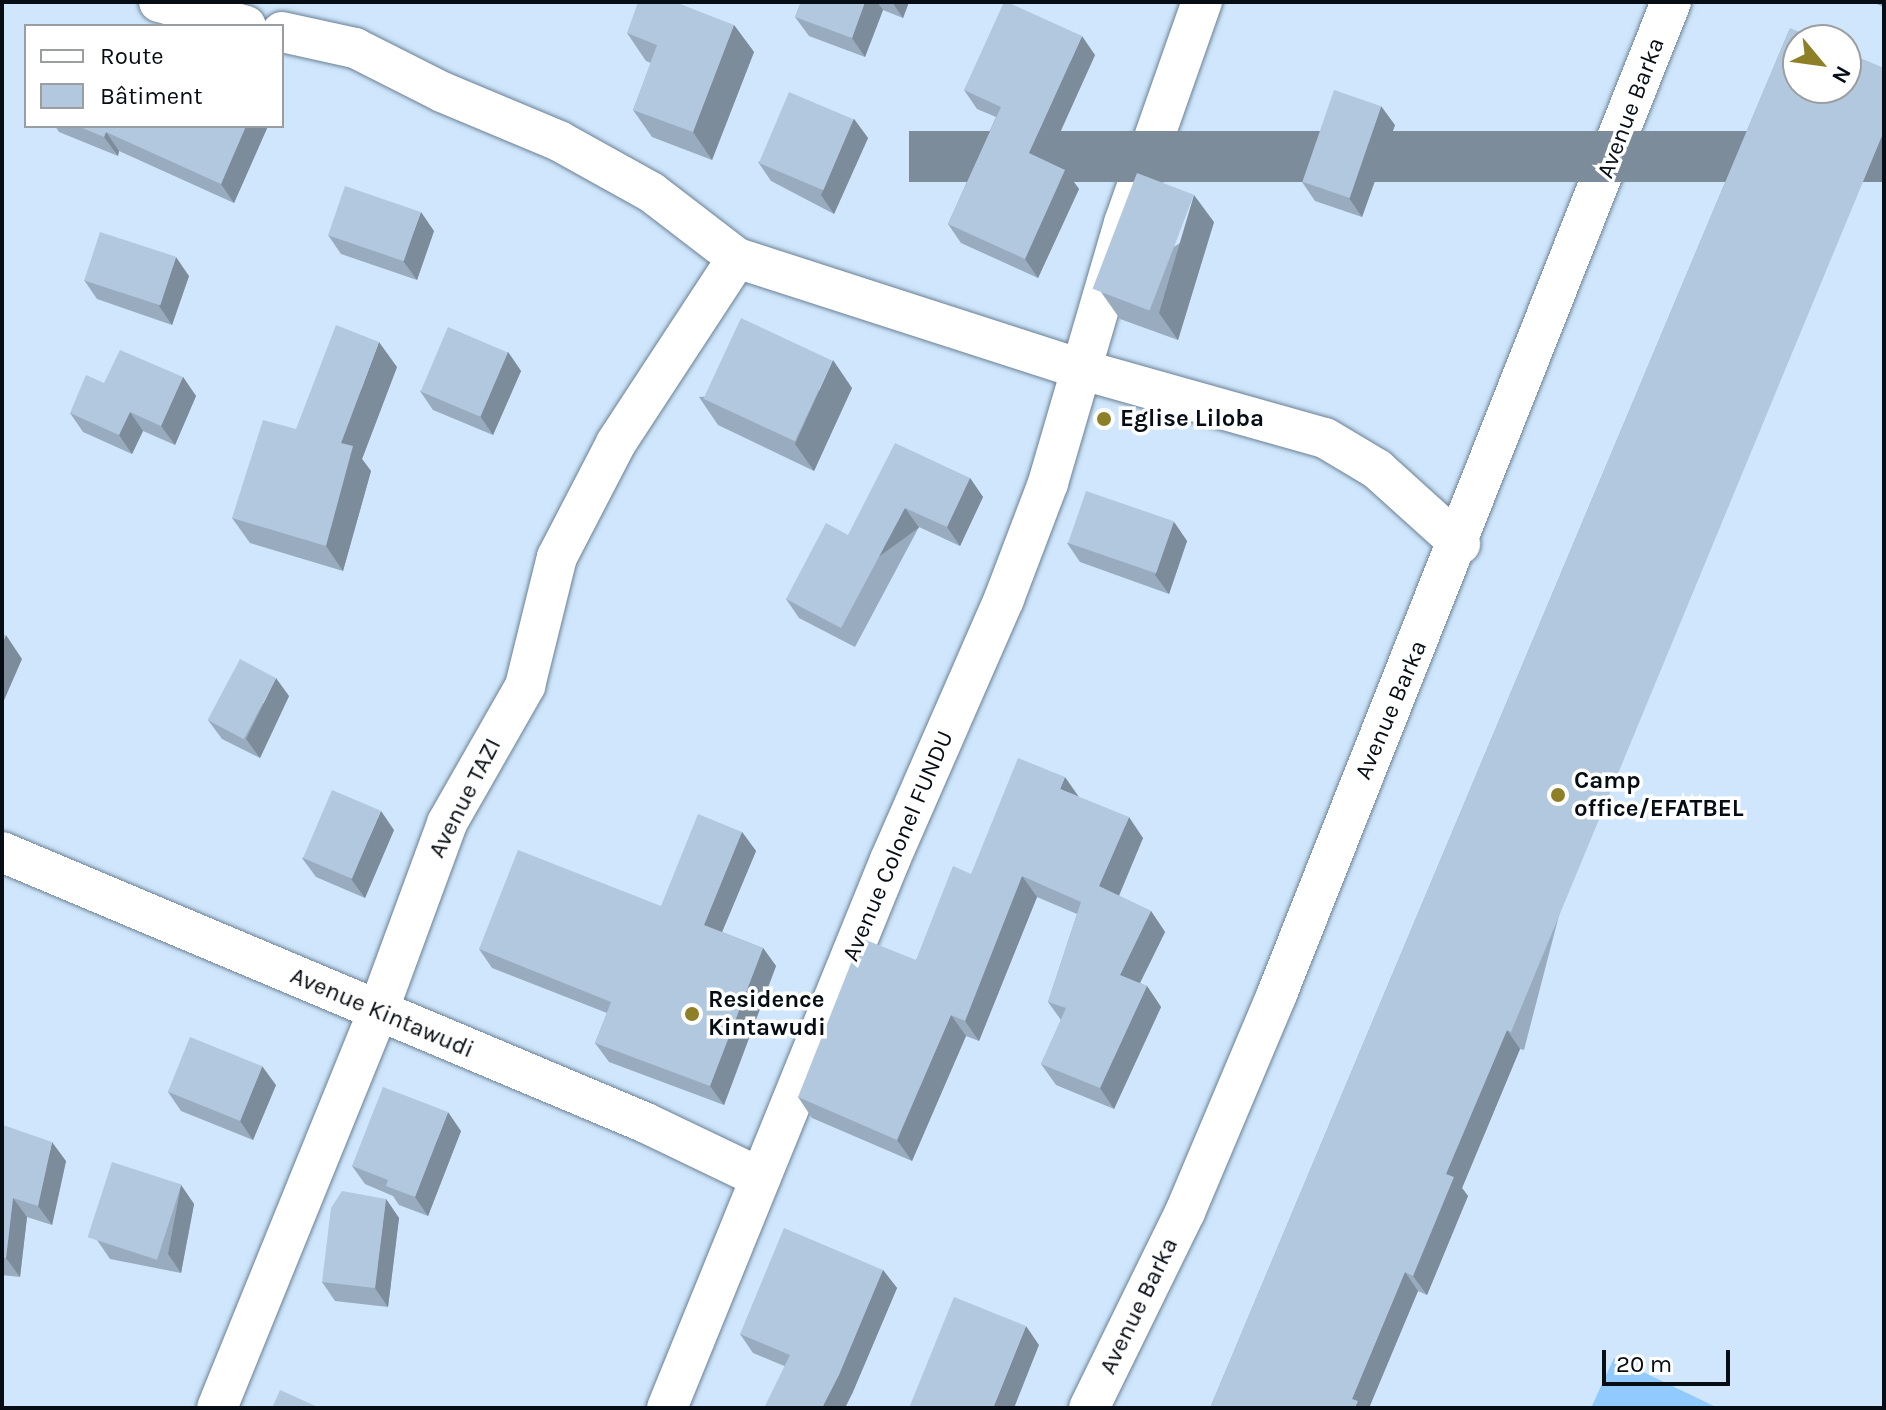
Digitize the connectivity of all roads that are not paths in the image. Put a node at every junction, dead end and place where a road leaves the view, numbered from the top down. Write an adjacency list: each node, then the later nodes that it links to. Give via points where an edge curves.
1 (159, 2): 4 (street)
2 (1202, 2): 7 (street, Avenue Colonel FUNDU, via 1124,223)
3 (1671, 2): 8 (street, Avenue Barka)
4 (230, 17)
5 (284, 32): 6 (street, via 355,48 559,141 651,192)
6 (737, 258): 7 (street); 10 (street, Avenue TAZI, via 616,443 557,557 525,686 447,823)
7 (1083, 370): 8 (street, via 1325,438 1377,469); 11 (street, Avenue Colonel FUNDU, via 1004,599)
8 (1460, 544): 14 (street, Avenue Barka, via 1192,1198)
9 (2, 852): 10 (street, Avenue Kintawudi)
10 (378, 1011): 11 (street, Avenue Kintawudi, via 646,1123); 12 (street, Avenue TAZI)
11 (761, 1178): 13 (street, Avenue Colonel FUNDU)
12 (217, 1408)
13 (667, 1408)
14 (1089, 1408)

